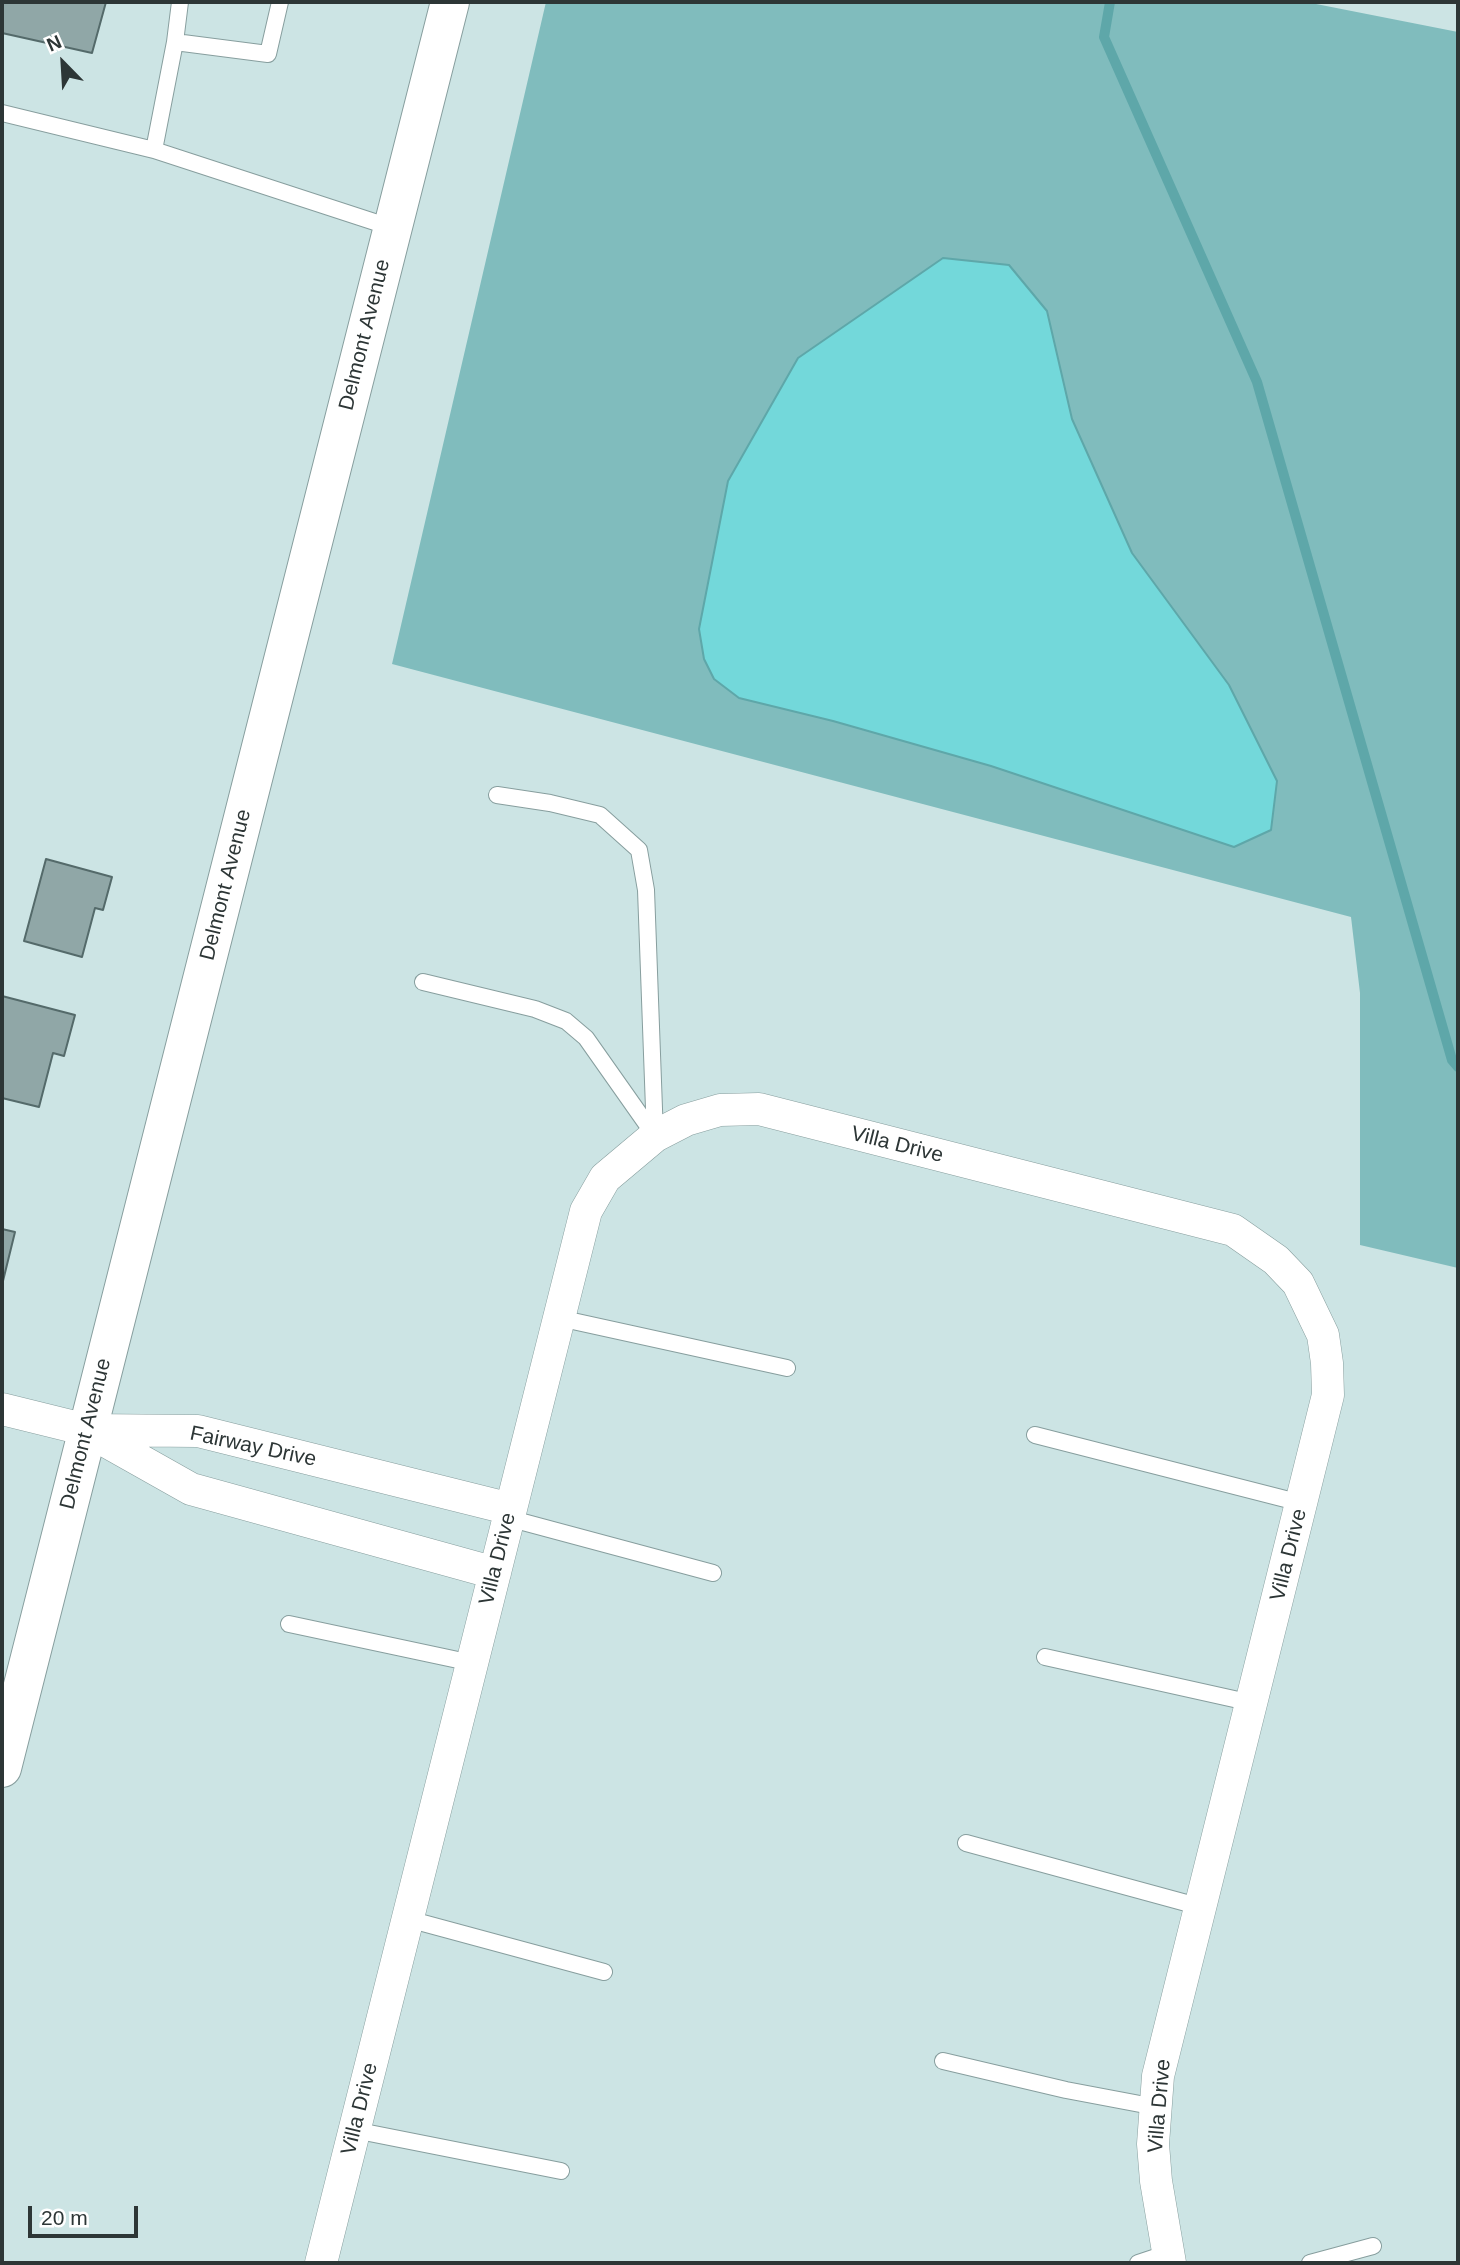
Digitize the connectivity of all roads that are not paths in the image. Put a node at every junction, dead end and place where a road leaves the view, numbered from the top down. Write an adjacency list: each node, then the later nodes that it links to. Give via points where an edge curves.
1 (180, 2): 4 (lane)
2 (280, 2): 4 (lane, via 268,54)
3 (450, 2): 7 (street, Delmont Avenue)
4 (175, 42): 6 (lane)
5 (2, 113): 6 (lane)
6 (154, 150): 7 (lane)
7 (393, 228): 14 (street, Delmont Avenue)
8 (497, 795): 10 (lane, via 600,815 639,850 646,890)
9 (424, 982): 10 (lane, via 566,1021 586,1038)
10 (655, 1136): 11 (street, Villa Drive, via 605,1178 586,1211); 16 (street, Villa Drive, via 720,1110 758,1110 1233,1230 1276,1259 1298,1283 1323,1335 1328,1395)
11 (559, 1318): 12 (lane); 17 (street, Villa Drive)
12 (787, 1368)
13 (2, 1409): 14 (street)
14 (87, 1430): 17 (street, Fairway Drive, via 198,1431); 18 (street, via 191,1489); 24 (street, Delmont Avenue)
15 (1035, 1435): 16 (lane)
16 (1301, 1503): 23 (street, Villa Drive)
17 (509, 1514): 18 (street, Villa Drive); 19 (lane)
18 (495, 1573): 22 (street, Villa Drive)
19 (713, 1573)
20 (289, 1624): 22 (lane)
21 (1045, 1657): 23 (lane)
22 (472, 1663): 27 (street, Villa Drive)
23 (1252, 1703): 26 (street, Villa Drive)
24 (2, 1768)
25 (966, 1843): 26 (lane)
26 (1200, 1907): 30 (street, Villa Drive, via 1158,2076)
27 (408, 1919): 28 (lane); 31 (street, Villa Drive)
28 (604, 1972)
29 (943, 2061): 30 (lane)
30 (1156, 2107): 34 (street, Villa Drive, via 1156,2181)
31 (354, 2130): 32 (lane); 35 (street, Villa Drive)
32 (561, 2171)
33 (1373, 2246): 37 (lane)
34 (1169, 2258): 36 (lane)
35 (321, 2263)
36 (1138, 2263)
37 (1310, 2263)

